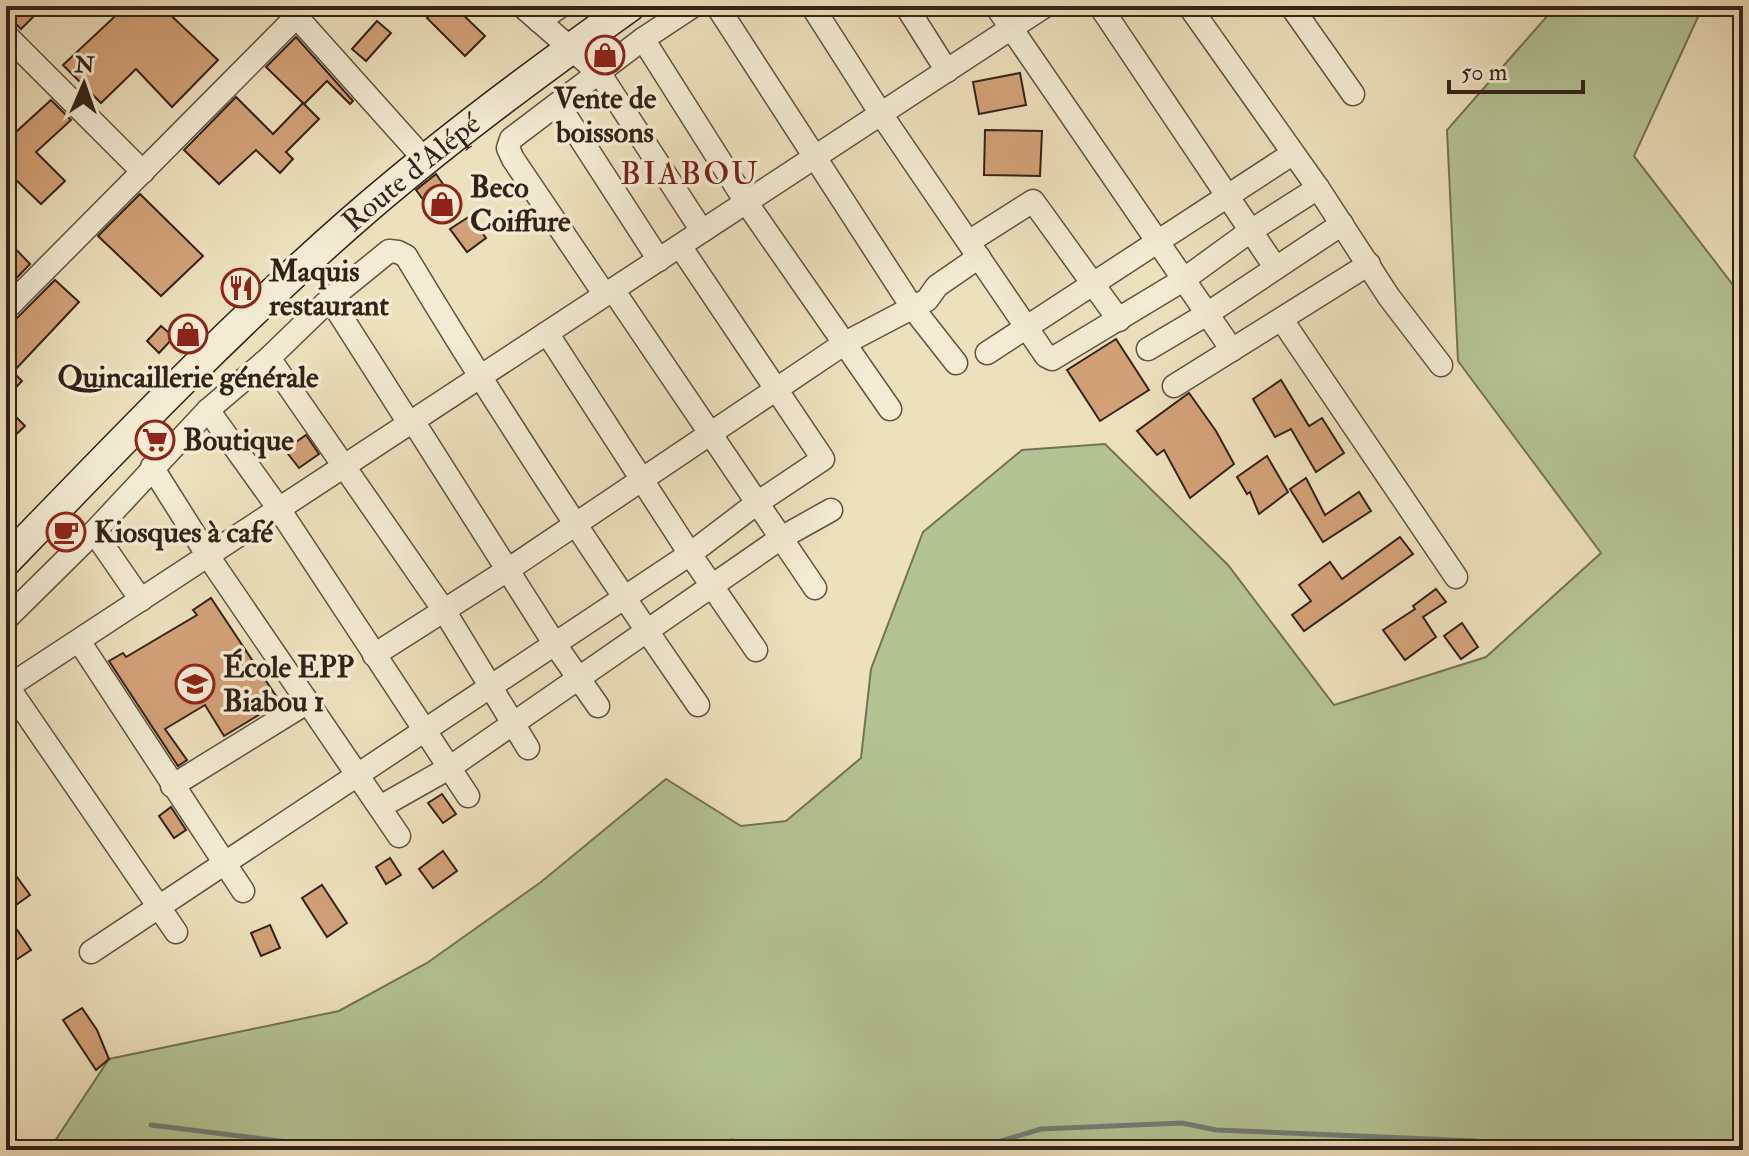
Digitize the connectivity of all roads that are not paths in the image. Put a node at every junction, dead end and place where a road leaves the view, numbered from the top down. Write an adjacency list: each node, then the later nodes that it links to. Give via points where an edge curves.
1 (522, 6): 14 (street)
2 (561, 6): 14 (street)
3 (630, 6): 18 (main road, Route d'Alépé)
4 (693, 6): 17 (street)
5 (717, 6): 25 (street)
6 (812, 6): 23 (street)
7 (906, 6): 19 (street)
8 (996, 6): 15 (street)
9 (1045, 6): 15 (street)
10 (1100, 6): 29 (street)
11 (1189, 6): 24 (street)
12 (1291, 6): 21 (street)
13 (292, 11): 26 (street); 27 (street)
14 (539, 21): 18 (street)
15 (1010, 29): 19 (street); 34 (street)
16 (6, 35): 27 (street)
17 (643, 39): 20 (street); 30 (street)
18 (570, 49): 20 (street); 26 (main road, Route d'Alépé)
19 (947, 71): 23 (street)
20 (600, 74): 22 (street); 32 (street)
21 (1353, 94)
22 (558, 104): 37 (street); 42 (street, via 511,139 508,148)
23 (881, 114): 25 (street); 36 (street)
24 (1292, 154): 28 (street); 29 (street)
25 (814, 157): 30 (street); 44 (street)
26 (425, 160): 76 (main road, Route d'Alépé, via 265,299)
27 (143, 172): 45 (street)
28 (1318, 188): 31 (street); 33 (street)
29 (1227, 197): 33 (street); 34 (street)
30 (746, 202): 32 (street); 51 (street)
31 (1342, 224): 38 (street); 39 (street)
32 (702, 231): 35 (street)
33 (1249, 232): 39 (street); 40 (street)
34 (1158, 241): 40 (street); 41 (street)
35 (680, 246): 37 (street); 60 (street)
36 (974, 249): 41 (street, via 1033,201); 44 (street, via 927,300); 49 (street)
37 (659, 260): 42 (street)
38 (1369, 264): 48 (street); 57 (street)
39 (1275, 267): 46 (street)
40 (1183, 280): 46 (street); 47 (street)
41 (1093, 285): 47 (street); 49 (street)
42 (609, 292): 50 (street); 64 (street)
43 (330, 299): 55 (street); 58 (street, via 389,251 406,256); 63 (street)
44 (912, 307): 51 (street); 56 (street)
45 (6, 309)
46 (1207, 314): 52 (street); 53 (street)
47 (1119, 320): 49 (street, via 1052,359)
48 (1282, 320): 53 (street); 78 (street)
49 (1027, 328): 54 (street)
50 (547, 333): 58 (street); 67 (street)
51 (845, 343): 60 (street); 61 (street)
52 (1148, 349)
53 (1232, 350): 59 (street)
54 (987, 353)
55 (269, 358): 62 (street); 65 (street)
56 (956, 363)
57 (1441, 365)
58 (479, 378): 63 (street); 71 (street)
59 (1174, 386)
60 (777, 390): 64 (street); 68 (street, via 823,459)
61 (890, 409)
62 (208, 410): 66 (street); 69 (street)
63 (411, 422): 65 (street); 77 (street)
64 (709, 432): 67 (street); 68 (street)
65 (344, 466): 69 (street); 83 (street)
66 (152, 467): 72 (street); 75 (street)
67 (643, 480): 71 (street); 74 (street)
68 (757, 503): 73 (street); 74 (street)
69 (279, 509): 75 (street); 89 (street)
70 (831, 510): 73 (street)
71 (577, 524): 77 (street); 81 (street)
72 (94, 532): 82 (street); 84 (street)
73 (781, 538): 79 (street); 80 (street)
74 (690, 554): 79 (street); 81 (street)
75 (208, 556): 82 (street); 93 (street)
76 (6, 561)
77 (509, 569): 83 (street); 87 (street)
78 (1456, 577)
79 (712, 587): 85 (street); 88 (street)
80 (815, 588)
81 (622, 597): 85 (street); 87 (street)
82 (141, 600): 86 (street)
83 (445, 612): 89 (street); 91 (street)
84 (6, 619)
85 (647, 632): 90 (street); 94 (street)
86 (79, 641): 92 (street); 101 (street)
87 (554, 643): 90 (street); 91 (street)
88 (756, 650)
89 (374, 655): 97 (street)
90 (578, 678): 95 (street); 96 (street)
91 (491, 686): 96 (street); 97 (street)
92 (7, 688): 107 (street)
93 (308, 702): 100 (street); 101 (street)
94 (698, 705)
95 (598, 706)
96 (513, 723): 98 (street); 99 (street)
97 (423, 729): 99 (street); 100 (street)
98 (528, 748)
99 (449, 768): 102 (street); 103 (street)
100 (358, 772): 103 (street); 105 (street)
101 (172, 786): 105 (street)
102 (468, 796)
103 (380, 807): 104 (street)
104 (399, 836)
105 (224, 862): 106 (street); 107 (street)
106 (243, 891)
107 (159, 906): 108 (street); 109 (street)
108 (176, 932)
109 (91, 952)

